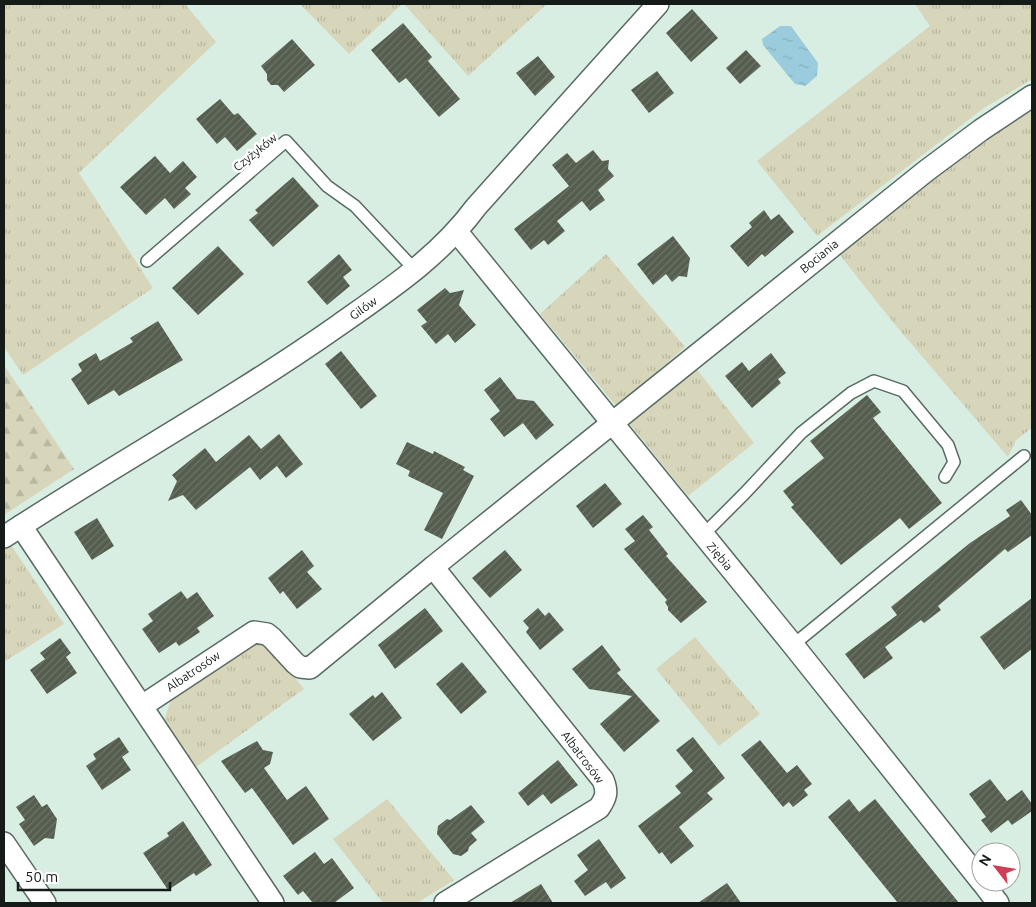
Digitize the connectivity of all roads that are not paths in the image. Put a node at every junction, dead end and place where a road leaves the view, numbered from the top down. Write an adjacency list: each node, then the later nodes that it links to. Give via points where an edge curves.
1 (658, 4): 3 (street, Gilów, via 476,206)
2 (1032, 96): 6 (street, Bociania, via 926,171)
3 (457, 232): 5 (street, Gilów); 6 (street, Ziębia)
4 (147, 261): 5 (lane, Czyżyków, via 286,142 326,186 355,206)
5 (416, 271): 9 (street, Gilów, via 272,372)
6 (613, 424): 10 (street, Ziębia); 11 (street, Albatrosów)
7 (1024, 456): 12 (lane)
8 (945, 477): 10 (lane, via 954,462 948,445 903,392 874,381 851,393 801,433)
9 (12, 531): 13 (street)
10 (702, 536): 12 (street, Ziębia)
11 (433, 567): 13 (street, Albatrosów, via 310,668 300,667 267,634 254,632); 19 (street, Albatrosów, via 607,789 599,808)
12 (793, 645): 15 (street, Ziębia)
13 (142, 706): 18 (street)
14 (4, 843): 17 (street)
15 (971, 869)
16 (989, 892): 20 (street, Ziębia)
17 (45, 903)
18 (274, 903)
19 (445, 903)
20 (998, 903)

